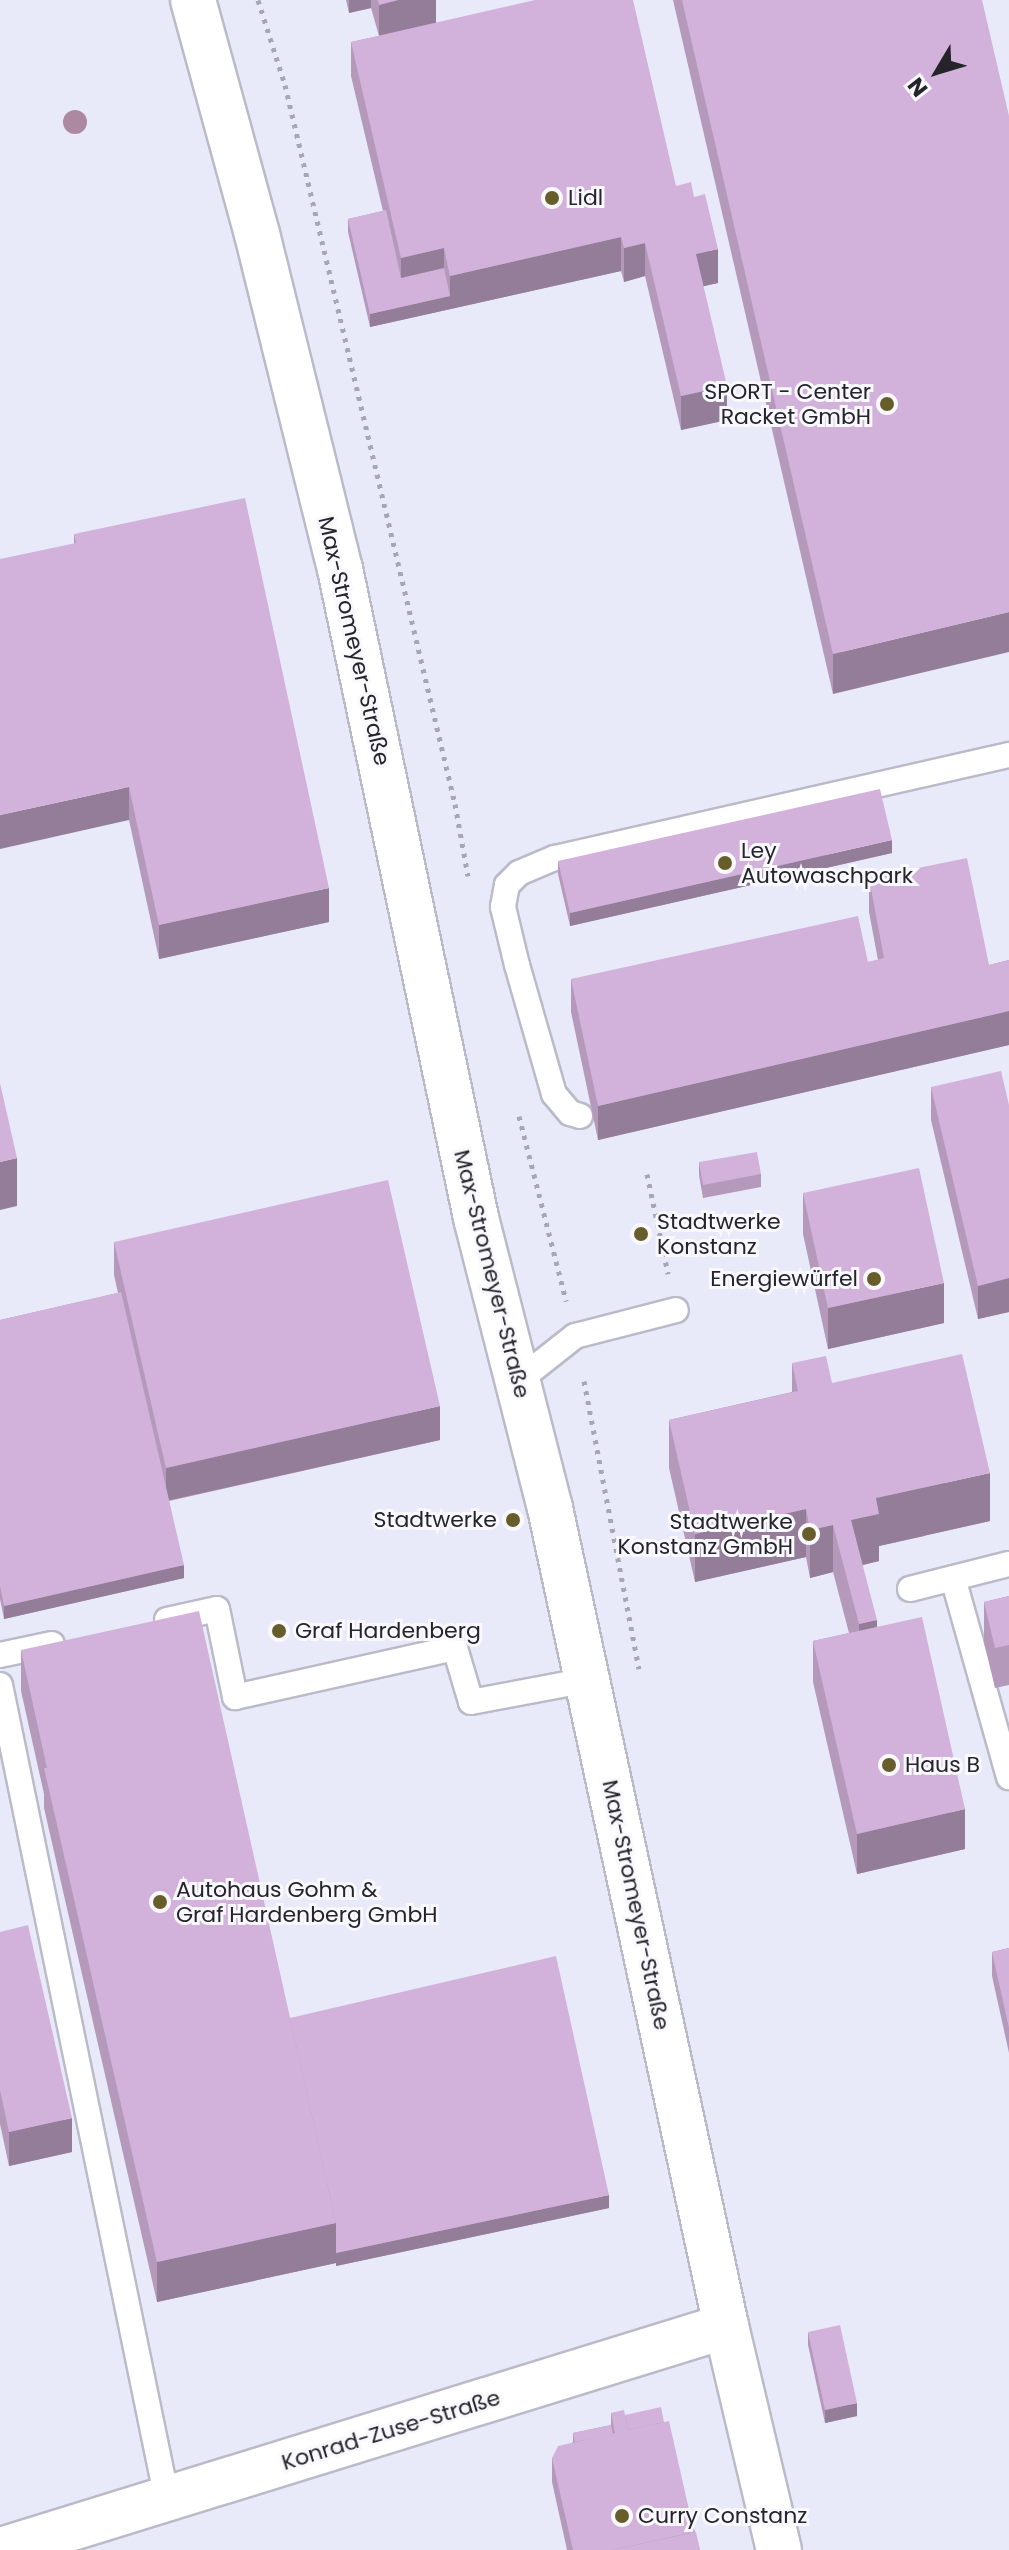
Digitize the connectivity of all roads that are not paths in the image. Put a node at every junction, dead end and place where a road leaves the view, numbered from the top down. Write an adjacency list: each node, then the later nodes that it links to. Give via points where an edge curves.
1 (193, 0): 5 (street, Max-Stromeyer-Straße, via 340,569 466,1173)
2 (1009, 755): 3 (lane, via 555,858 519,873 507,885 503,907 517,965 554,1094 570,1113)
3 (580, 1116)
4 (676, 1310): 5 (lane, via 575,1336)
5 (518, 1381): 12 (street, Max-Stromeyer-Straße)
6 (1009, 1564): 7 (lane)
7 (953, 1578): 8 (lane); 14 (lane)
8 (910, 1589)
9 (139, 1625): 12 (lane, via 217,1609 235,1697 455,1648 471,1702)
10 (77, 1639): 11 (lane)
11 (0, 1655)
12 (587, 1680): 15 (street, Max-Stromeyer-Straße)
13 (0, 1685): 16 (lane)
14 (1009, 1777)
15 (726, 2326): 16 (street, Konrad-Zuse-Straße); 19 (street, Max-Stromeyer-Straße)
16 (167, 2499): 17 (street, Konrad-Zuse-Straße)
17 (58, 2542): 18 (street, Konrad-Zuse-Straße)
18 (1, 2550)
19 (779, 2550)

